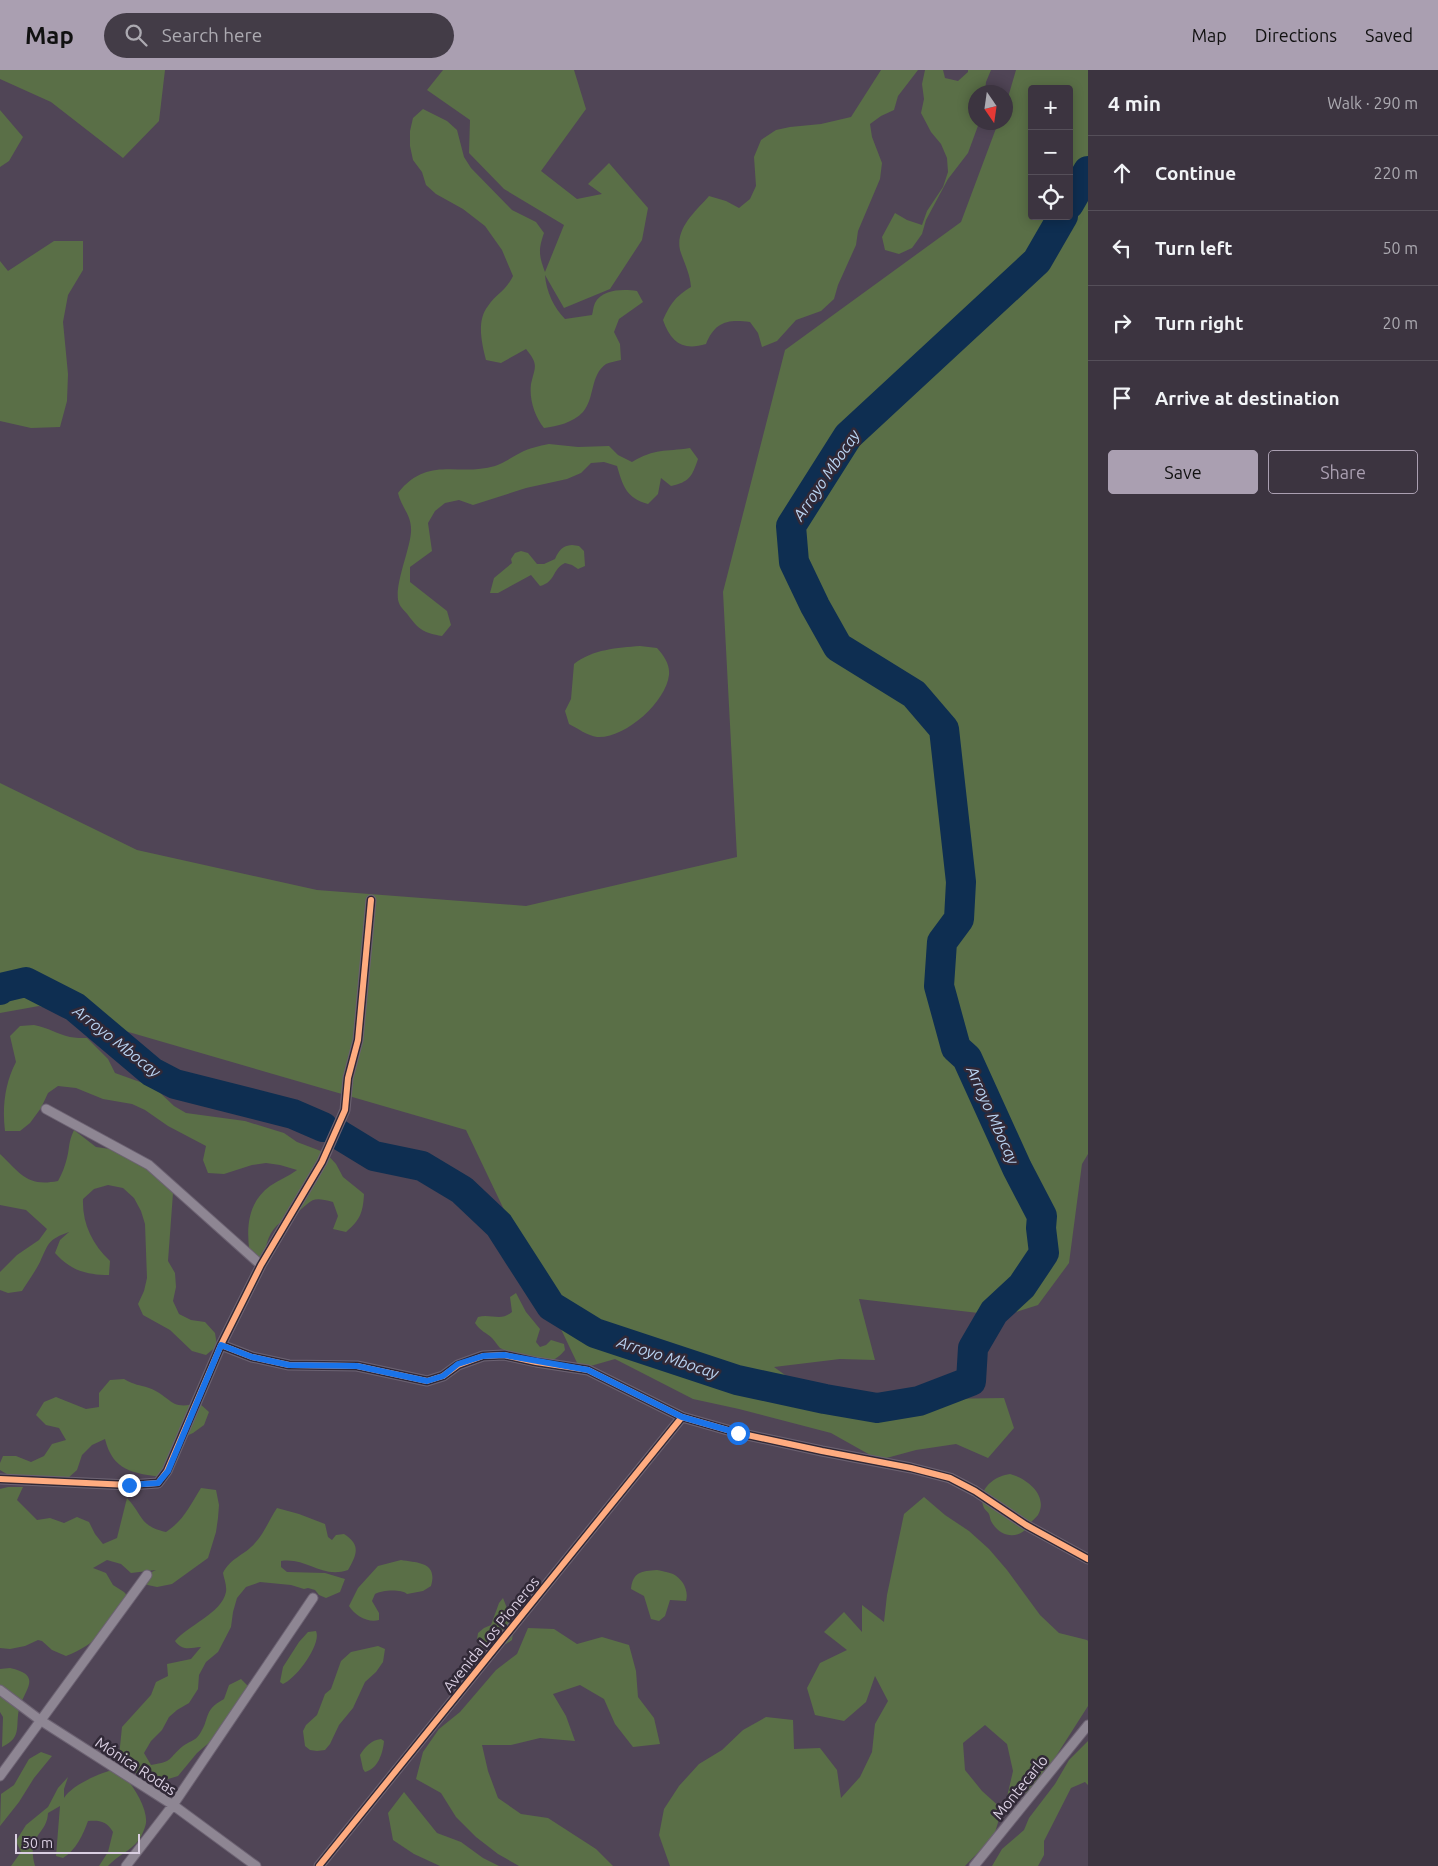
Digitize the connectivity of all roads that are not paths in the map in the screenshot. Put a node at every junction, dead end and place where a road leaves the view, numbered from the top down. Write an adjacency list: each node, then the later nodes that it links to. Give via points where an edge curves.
1 (371, 900): 3 (street, via 358,1040 348,1078 346,1110 322,1162)
2 (46, 1109): 3 (street, via 149,1165)
3 (261, 1265): 4 (street)
4 (221, 1345): 5 (street, via 252,1357 289,1365 357,1366 427,1381 443,1376 458,1364 483,1356 504,1355 588,1370); 6 (street, via 168,1471 158,1483 129,1485)
5 (682, 1417): 7 (street, via 738,1433 950,1478); 17 (street, Avenida Los Pioneros)
6 (0, 1479)
7 (1088, 1559)
8 (146, 1575): 11 (street)
9 (313, 1598): 14 (street)
10 (0, 1690): 11 (street, Mónica Rodas)
11 (40, 1720): 13 (street); 14 (street, Mónica Rodas)
12 (1088, 1725): 18 (street, Montecarlo)
13 (0, 1776)
14 (173, 1806): 15 (street); 16 (street, Mónica Rodas)
15 (126, 1866)
16 (256, 1866)
17 (319, 1866)
18 (974, 1866)

